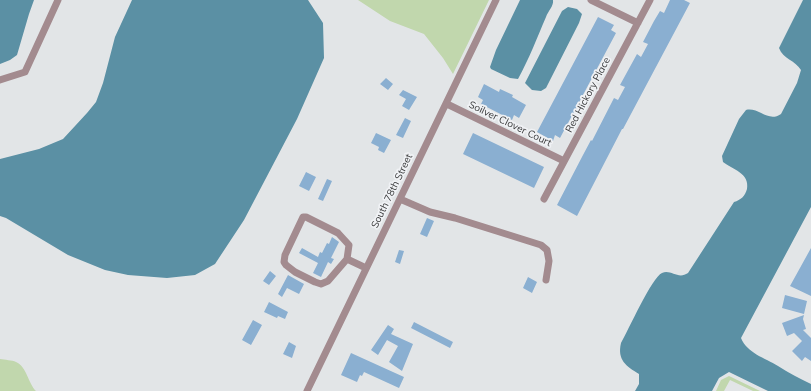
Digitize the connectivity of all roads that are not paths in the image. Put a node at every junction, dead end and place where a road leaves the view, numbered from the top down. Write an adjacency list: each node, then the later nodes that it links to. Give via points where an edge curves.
1 (58, 0): 6 (street, via 25,72)
2 (496, 0): 7 (street, South 78th Street)
3 (590, 0): 5 (street)
4 (650, 0): 5 (street, Red Hickory Place)
5 (638, 23): 8 (street, Red Hickory Place)
6 (0, 80)
7 (447, 104): 8 (street, Soilver Clover Court); 9 (street, South 78th Street)
8 (564, 161): 10 (street, Red Hickory Place)
9 (400, 199): 12 (street, South 78th Street); 13 (street, via 430,212 541,245 547,250 549,261)
10 (544, 199)
11 (347, 258): 11 (street, via 349,245 345,239 338,233 303,217 284,262 296,272 321,284 328,281); 12 (street)
12 (366, 268): 14 (street, South 78th Street)
13 (546, 280)
14 (307, 391)

